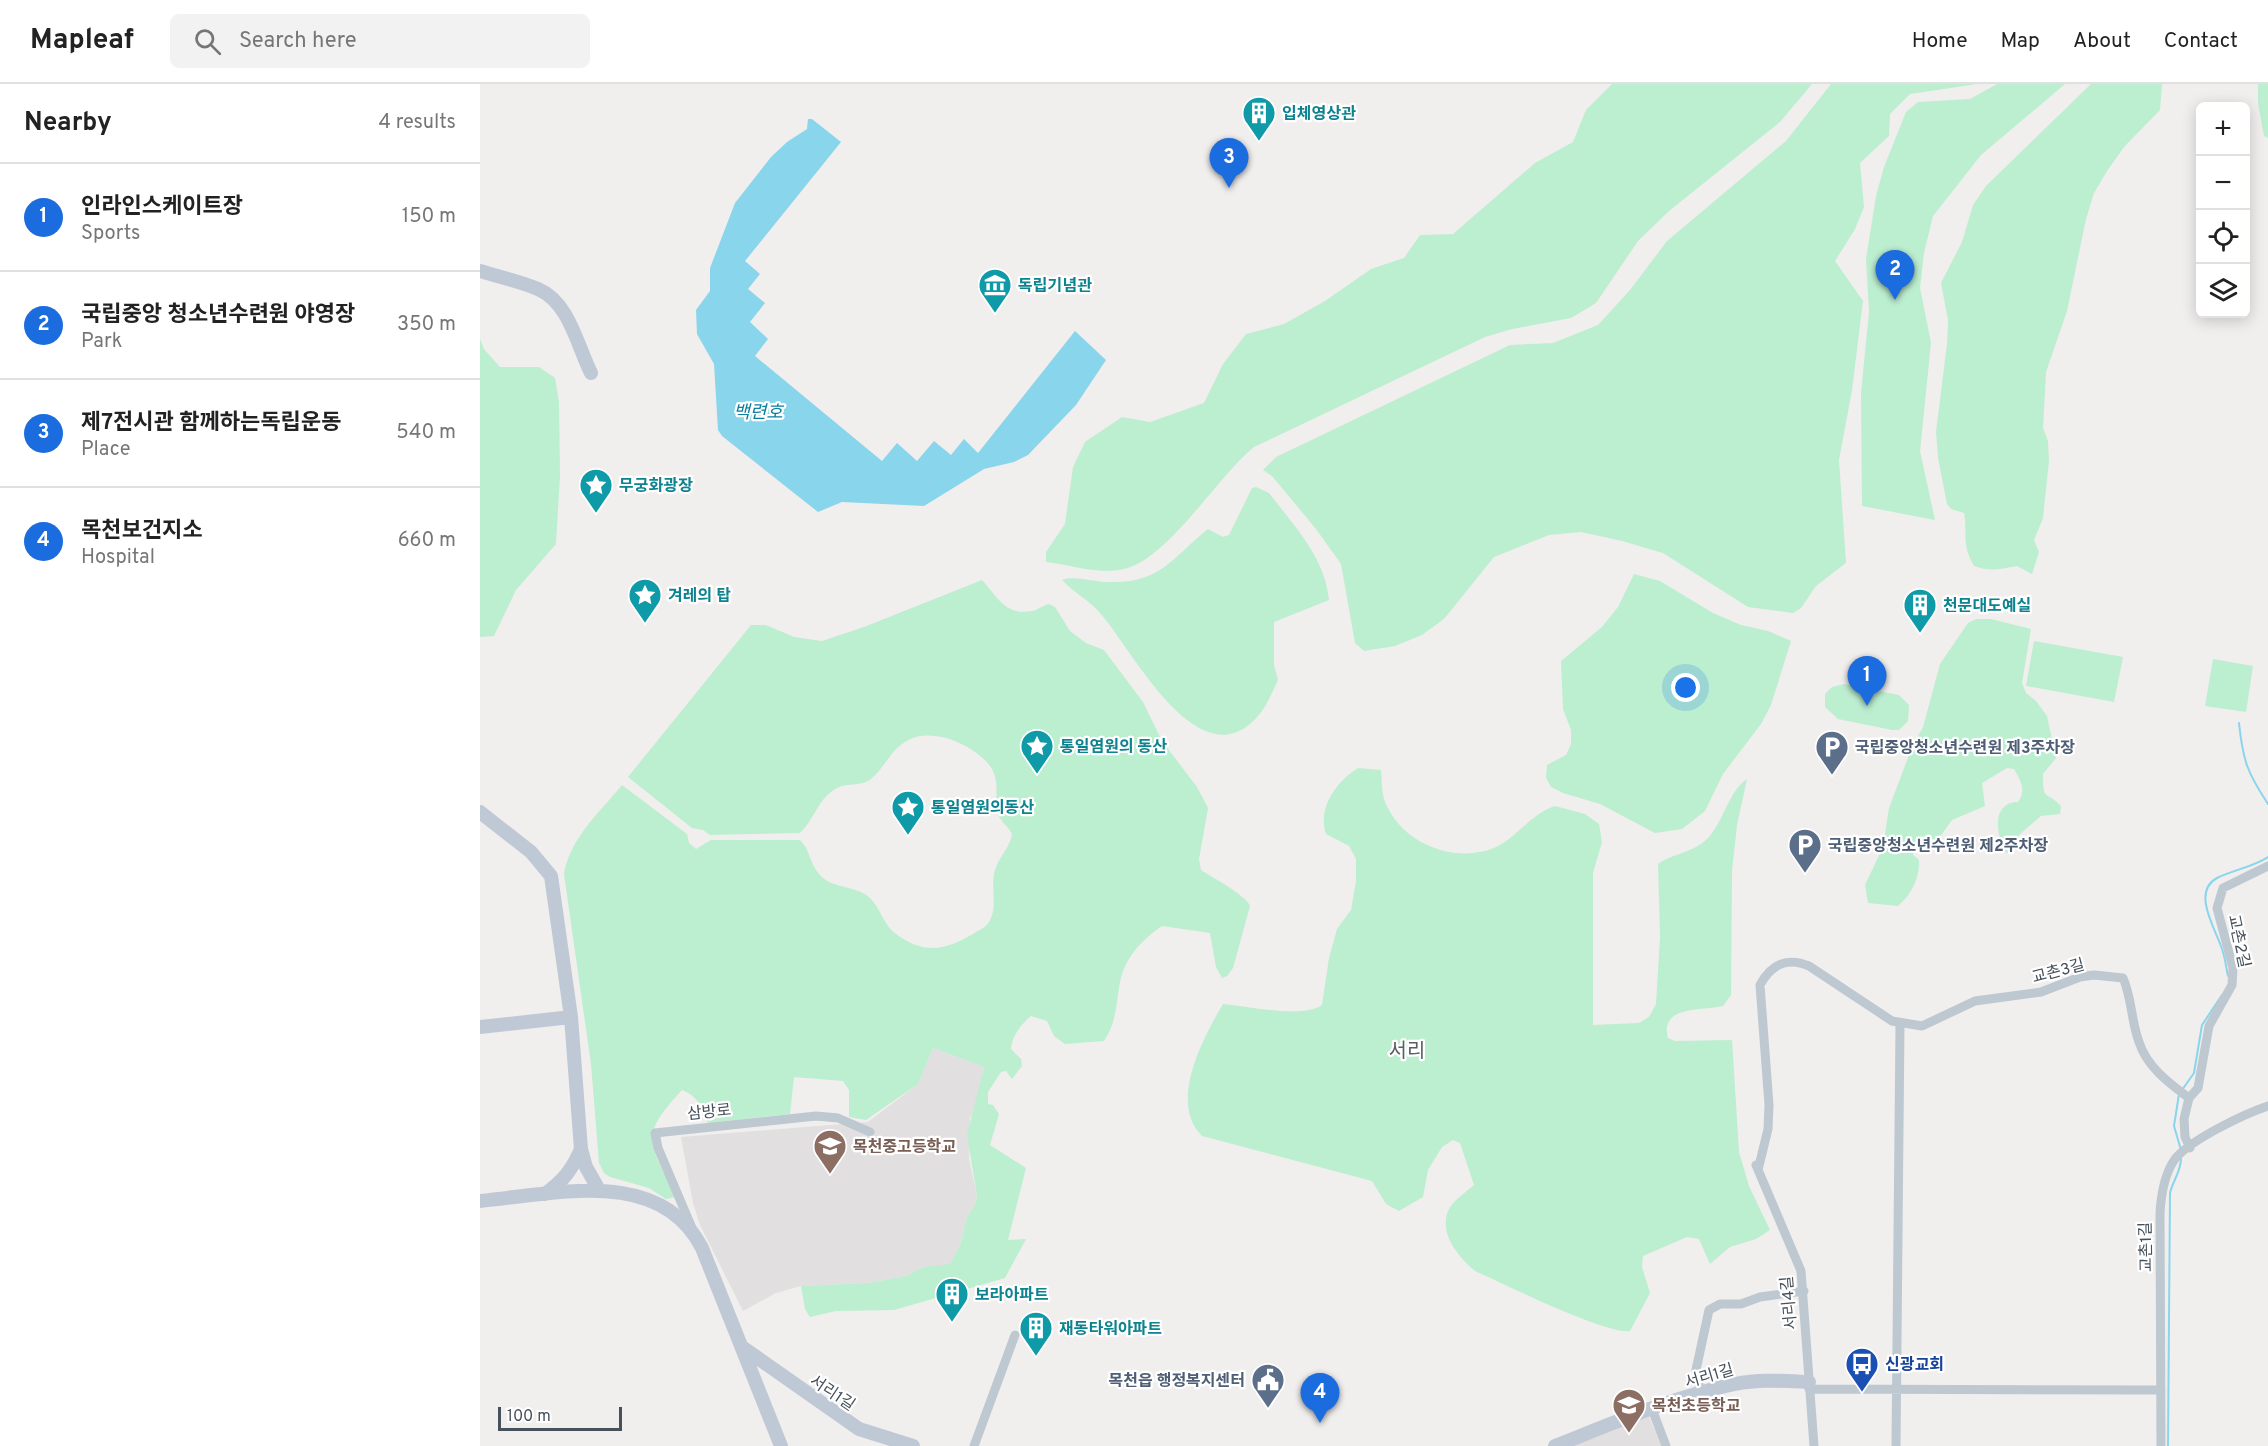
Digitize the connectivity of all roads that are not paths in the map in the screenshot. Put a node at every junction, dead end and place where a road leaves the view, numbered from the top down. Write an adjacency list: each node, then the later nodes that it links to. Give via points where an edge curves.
1 (480, 271): 2 (street, via 539,289 552,297 572,328)
2 (591, 373)
3 (480, 812): 5 (street, via 531,852 551,876)
4 (2268, 866): 8 (street, 교촌2길, via 2223,888 2217,908 2233,968 2232,985 2209,1026 2198,1088)
5 (571, 1017): 7 (street); 11 (street)
6 (1900, 1024): 8 (street, 교촌3길, via 1922,1026 1975,1001 2041,992 2080,977 2122,978 2128,988 2143,1052 2157,1071); 17 (street, 서리4길, via 1799,962 1784,962 1769,972 1760,985 1769,1105 1768,1129 1757,1168 1798,1262); 21 (street)
7 (480, 1027)
8 (2187, 1097): 12 (street, 교촌2길, via 2184,1119)
9 (2268, 1106): 12 (street, 교촌1길, via 2223,1125)
10 (870, 1132): 16 (street, 삼방로, via 838,1118 816,1116 655,1133)
11 (581, 1149): 13 (street); 14 (street, via 563,1181)
12 (2188, 1149): 22 (street, 교촌1길, via 2176,1158 2160,1207)
13 (599, 1190): 14 (street, 삼방로); 16 (street, 삼방로, via 647,1198 671,1209)
14 (545, 1195): 15 (street, 삼방로)
15 (480, 1201)
16 (694, 1233): 19 (street, 삼방로)
17 (1804, 1292): 20 (street, 서리4길); 23 (street, via 1720,1304 1709,1310 1696,1370)
18 (1015, 1335): 27 (street)
19 (742, 1347): 25 (street, 삼방로); 26 (street, 서리1길, via 859,1429)
20 (1809, 1385): 21 (street, 서리1길); 23 (street, 서리1길, via 1756,1381); 30 (street, 서리4길)
21 (1897, 1390): 22 (street, 서리1길); 31 (street)
22 (2161, 1390): 32 (street, 교촌1길)
23 (1701, 1394): 24 (street, 서리1길)
24 (1652, 1409): 28 (street, 서리1길); 29 (street)
25 (781, 1446)
26 (913, 1446)
27 (974, 1446)
28 (1555, 1446)
29 (1666, 1446)
30 (1814, 1446)
31 (1896, 1446)
32 (2161, 1446)

